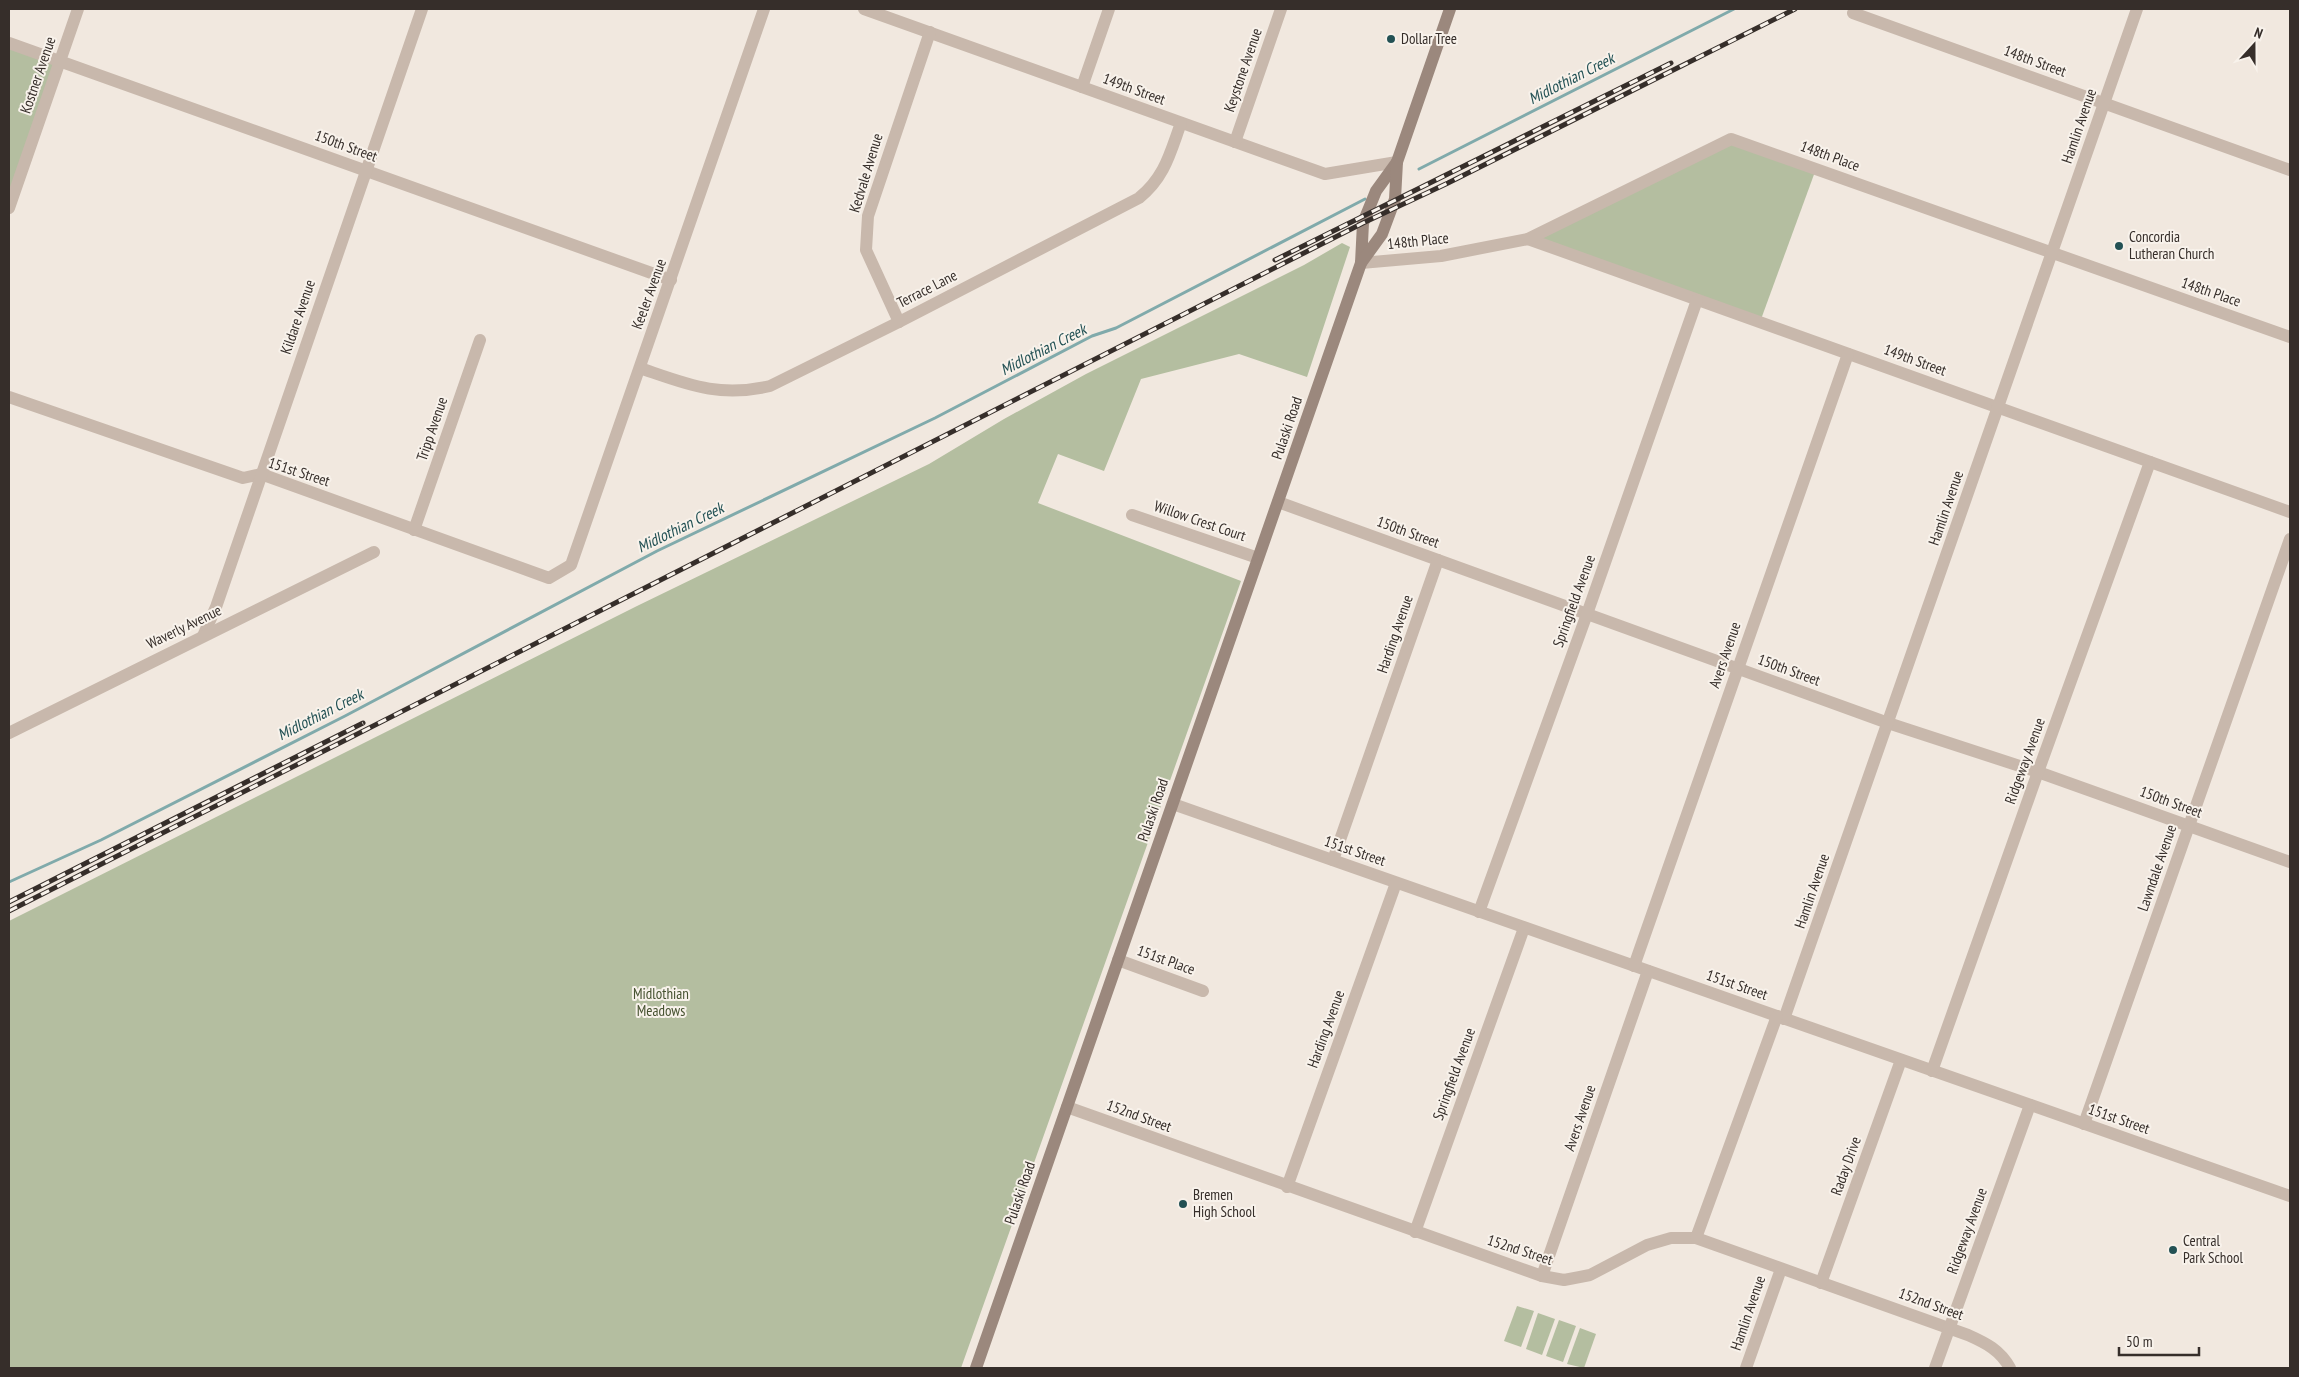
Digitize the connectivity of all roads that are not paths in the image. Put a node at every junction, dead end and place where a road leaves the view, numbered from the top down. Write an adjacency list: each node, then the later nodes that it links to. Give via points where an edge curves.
1 (78, 9): 12 (street, Kostner Avenue)
2 (422, 9): 18 (street, Kildare Avenue)
3 (764, 9): 24 (street, Keeler Avenue)
4 (864, 9): 10 (street, 149th Street)
5 (1110, 9): 13 (street)
6 (1282, 9): 16 (street, Keystone Avenue)
7 (1450, 9): 17 (main road, Pulaski Road)
8 (2138, 9): 14 (street, Hamlin Avenue)
9 (1852, 13): 14 (street, 148th Street)
10 (930, 32): 13 (street, 149th Street); 26 (street, Kedvale Avenue, via 868,216 866,250)
11 (9, 43): 12 (street, 150th Street)
12 (60, 62): 18 (street, 150th Street); 20 (street, Kostner Avenue)
13 (1082, 87): 15 (street, 149th Street)
14 (2104, 103): 19 (street, 148th Street); 22 (street, Hamlin Avenue)
15 (1181, 123): 16 (street, 149th Street); 26 (street, Terrace Lane, via 1158,180 1139,198)
16 (1235, 142): 17 (street, 149th Street, via 1325,174)
17 (1397, 162): 23 (main road, Pulaski Road, via 1395,199 1382,234); 23 (main road, Pulaski Road, via 1376,191 1363,223)
18 (366, 170): 24 (street, 150th Street); 34 (street, Kildare Avenue)
19 (2290, 170)
20 (9, 208)
21 (1528, 239): 22 (street, 148th Place, via 1732,139); 23 (street, 148th Place, via 1441,256); 25 (street, 149th Street)
22 (2052, 253): 27 (street, 148th Place); 32 (street, Hamlin Avenue)
23 (1361, 263): 35 (main road, Pulaski Road)
24 (671, 280): 30 (street, Keeler Avenue)
25 (1697, 300): 29 (street, 149th Street); 44 (street, Springfield Avenue)
26 (899, 322): 30 (street, Terrace Lane, via 770,386 747,391 700,387)
27 (2290, 337)
28 (480, 340): 38 (street, Tripp Avenue)
29 (1848, 354): 32 (street, 149th Street); 46 (street, Avers Avenue)
30 (640, 368): 43 (street, Keeler Avenue, via 572,565)
31 (9, 397): 34 (street, 151st Street, via 243,478)
32 (1998, 408): 33 (street, 149th Street); 47 (street, Hamlin Avenue)
33 (2150, 462): 36 (street, 149th Street); 49 (street, Ridgeway Avenue)
34 (261, 474): 38 (street, 151st Street); 45 (street, Kildare Avenue, via 216,606)
35 (1278, 502): 41 (main road, Pulaski Road); 42 (street, 150th Street)
36 (2290, 512)
37 (1132, 515): 41 (street, Willow Crest Court)
38 (414, 530): 43 (street, 151st Street)
39 (2290, 539): 51 (street, Lawndale Avenue)
40 (374, 552): 45 (street, Waverly Avenue)
41 (1258, 558): 50 (main road, Pulaski Road)
42 (1438, 560): 44 (street, 150th Street); 52 (street, Harding Avenue)
43 (550, 578)
44 (1587, 614): 46 (street, 150th Street); 55 (street, Springfield Avenue)
45 (202, 636): 48 (street, Waverly Avenue)
46 (1738, 668): 47 (street, 150th Street); 58 (street, Avers Avenue)
47 (1888, 723): 49 (street, 150th Street); 61 (street, Hamlin Avenue)
48 (9, 732)
49 (2038, 772): 51 (street, 150th Street); 63 (street, Ridgeway Avenue)
50 (1172, 804): 52 (street, 151st Street); 57 (main road, Pulaski Road)
51 (2189, 826): 53 (street, 150th Street); 66 (street, Lawndale Avenue)
52 (1333, 860): 54 (street, 151st Street)
53 (2290, 862)
54 (1396, 882): 55 (street, 151st Street); 67 (street, Harding Avenue)
55 (1478, 912): 56 (street, 151st Street)
56 (1524, 928): 58 (street, 151st Street); 69 (street, Springfield Avenue)
57 (1118, 960): 60 (street, 151st Place); 65 (main road, Pulaski Road)
58 (1634, 966): 59 (street, 151st Street)
59 (1648, 971): 61 (street, 151st Street); 72 (street, Avers Avenue)
60 (1203, 991)
61 (1780, 1018): 62 (street, 151st Street); 70 (street, Hamlin Avenue)
62 (1901, 1060): 63 (street, 151st Street); 73 (street, Raday Drive)
63 (1932, 1071): 64 (street, 151st Street)
64 (2030, 1105): 66 (street, 151st Street); 74 (street, Ridgeway Avenue)
65 (1067, 1108): 67 (street, 152nd Street); 75 (main road, Pulaski Road)
66 (2084, 1124): 68 (street, 151st Street)
67 (1287, 1186): 69 (street, 152nd Street)
68 (2290, 1196)
69 (1415, 1232): 72 (street, 152nd Street)
70 (1696, 1238): 71 (street, 152nd Street); 72 (street, 152nd Street, via 1670,1238 1647,1245 1590,1275 1564,1280)
71 (1781, 1269): 73 (street, 152nd Street); 76 (street, Hamlin Avenue)
72 (1542, 1276)
73 (1821, 1283): 74 (street, 152nd Street)
74 (1950, 1328): 77 (street, Ridgeway Avenue); 78 (street, 152nd Street, via 1988,1344)
75 (976, 1368)
76 (1746, 1368)
77 (1935, 1368)
78 (2010, 1368)

